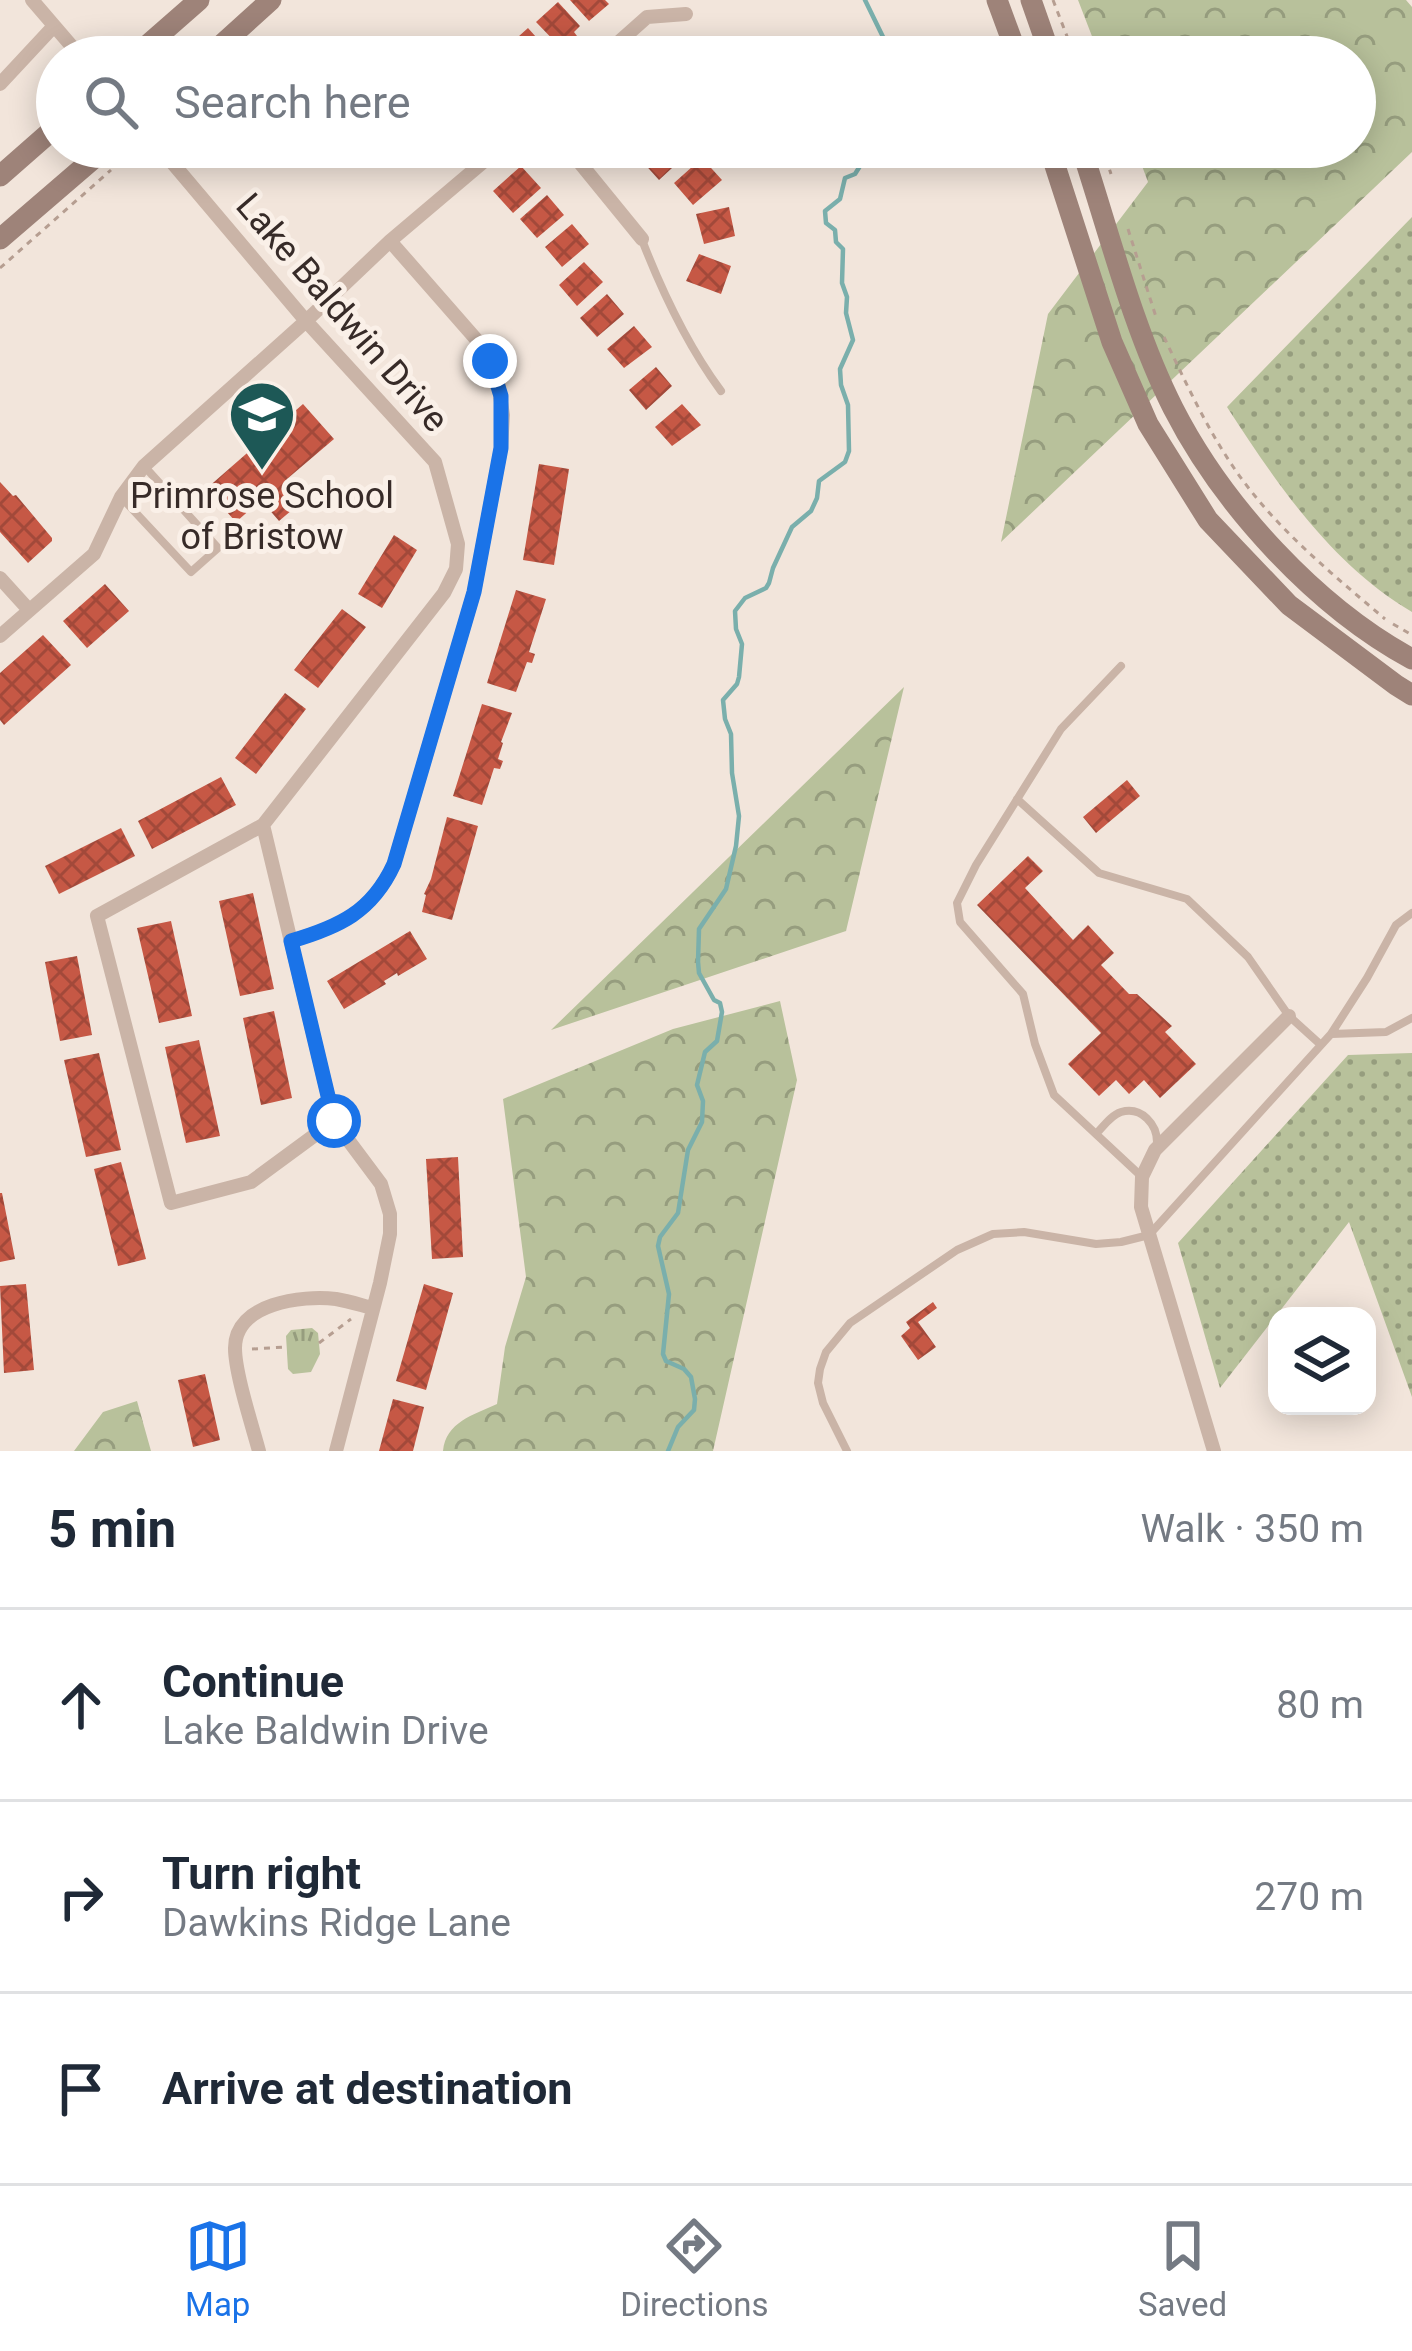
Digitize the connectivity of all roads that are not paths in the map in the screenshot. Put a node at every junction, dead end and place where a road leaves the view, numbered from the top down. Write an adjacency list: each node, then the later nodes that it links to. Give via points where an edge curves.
1 (32, 0): 7 (street)
2 (199, 0): 10 (main road)
3 (271, 0): 11 (main road)
4 (997, 0): 13 (main road)
5 (1031, 0): 14 (main road)
6 (686, 14): 12 (street, via 647,16)
7 (54, 26): 8 (street); 9 (street)
8 (45, 36)
9 (63, 36)
10 (158, 36)
11 (231, 36)
12 (625, 36)
13 (1010, 36)
14 (1044, 36)
15 (36, 45): 16 (street)
16 (0, 84)
17 (36, 144): 24 (main road)
18 (82, 168): 25 (main road)
19 (177, 168): 28 (street, Lake Baldwin Drive)
20 (476, 168): 27 (street)
21 (584, 168): 26 (street)
22 (1056, 168): 37 (main road, via 1112,343 1148,424 1208,520 1289,605)
23 (1088, 168): 35 (main road, via 1146,343 1200,454 1279,556 1374,639)
24 (0, 176)
25 (0, 238)
26 (642, 239): 29 (lane)
27 (390, 242): 28 (street); 41 (street, via 482,346 501,396 501,448 474,592 394,864 360,910)
28 (306, 321): 30 (street); 39 (street, Lake Baldwin Drive, via 435,462 458,558 434,608)
29 (721, 391)
30 (144, 466): 31 (street); 31 (lane, via 218,548 190,572)
31 (121, 497): 33 (street, via 94,554)
32 (0, 578): 33 (street)
33 (29, 610): 34 (street)
34 (0, 636)
35 (1412, 659)
36 (1120, 666): 38 (lane, via 1060,729)
37 (1412, 694)
38 (1018, 799): 42 (lane, via 1099,873 1187,899 1248,957); 47 (lane, via 966,883 957,903 961,922 1023,994 1054,1095)
39 (263, 825): 41 (street); 46 (street, Lake Baldwin Drive, via 97,916 171,1203 251,1182)
40 (1412, 913): 44 (lane, via 1396,925)
41 (291, 941): 46 (street)
42 (1289, 1016): 45 (lane); 48 (street)
43 (1412, 1018): 44 (lane, via 1386,1033)
44 (1331, 1034): 45 (lane)
45 (1321, 1045): 50 (lane)
46 (334, 1121): 51 (street, via 387,1198 390,1234)
47 (1096, 1134): 48 (lane, via 1132,1112 1156,1127); 49 (lane)
48 (1155, 1150): 49 (street)
49 (1142, 1177): 50 (street)
50 (1149, 1235): 54 (lane, via 1096,1244 993,1234 850,1323 826,1352 818,1383); 55 (street)
51 (373, 1308): 52 (street, via 319,1298 283,1302 248,1319 235,1351); 53 (street)
52 (259, 1451)
53 (336, 1451)
54 (847, 1451)
55 (1214, 1451)

